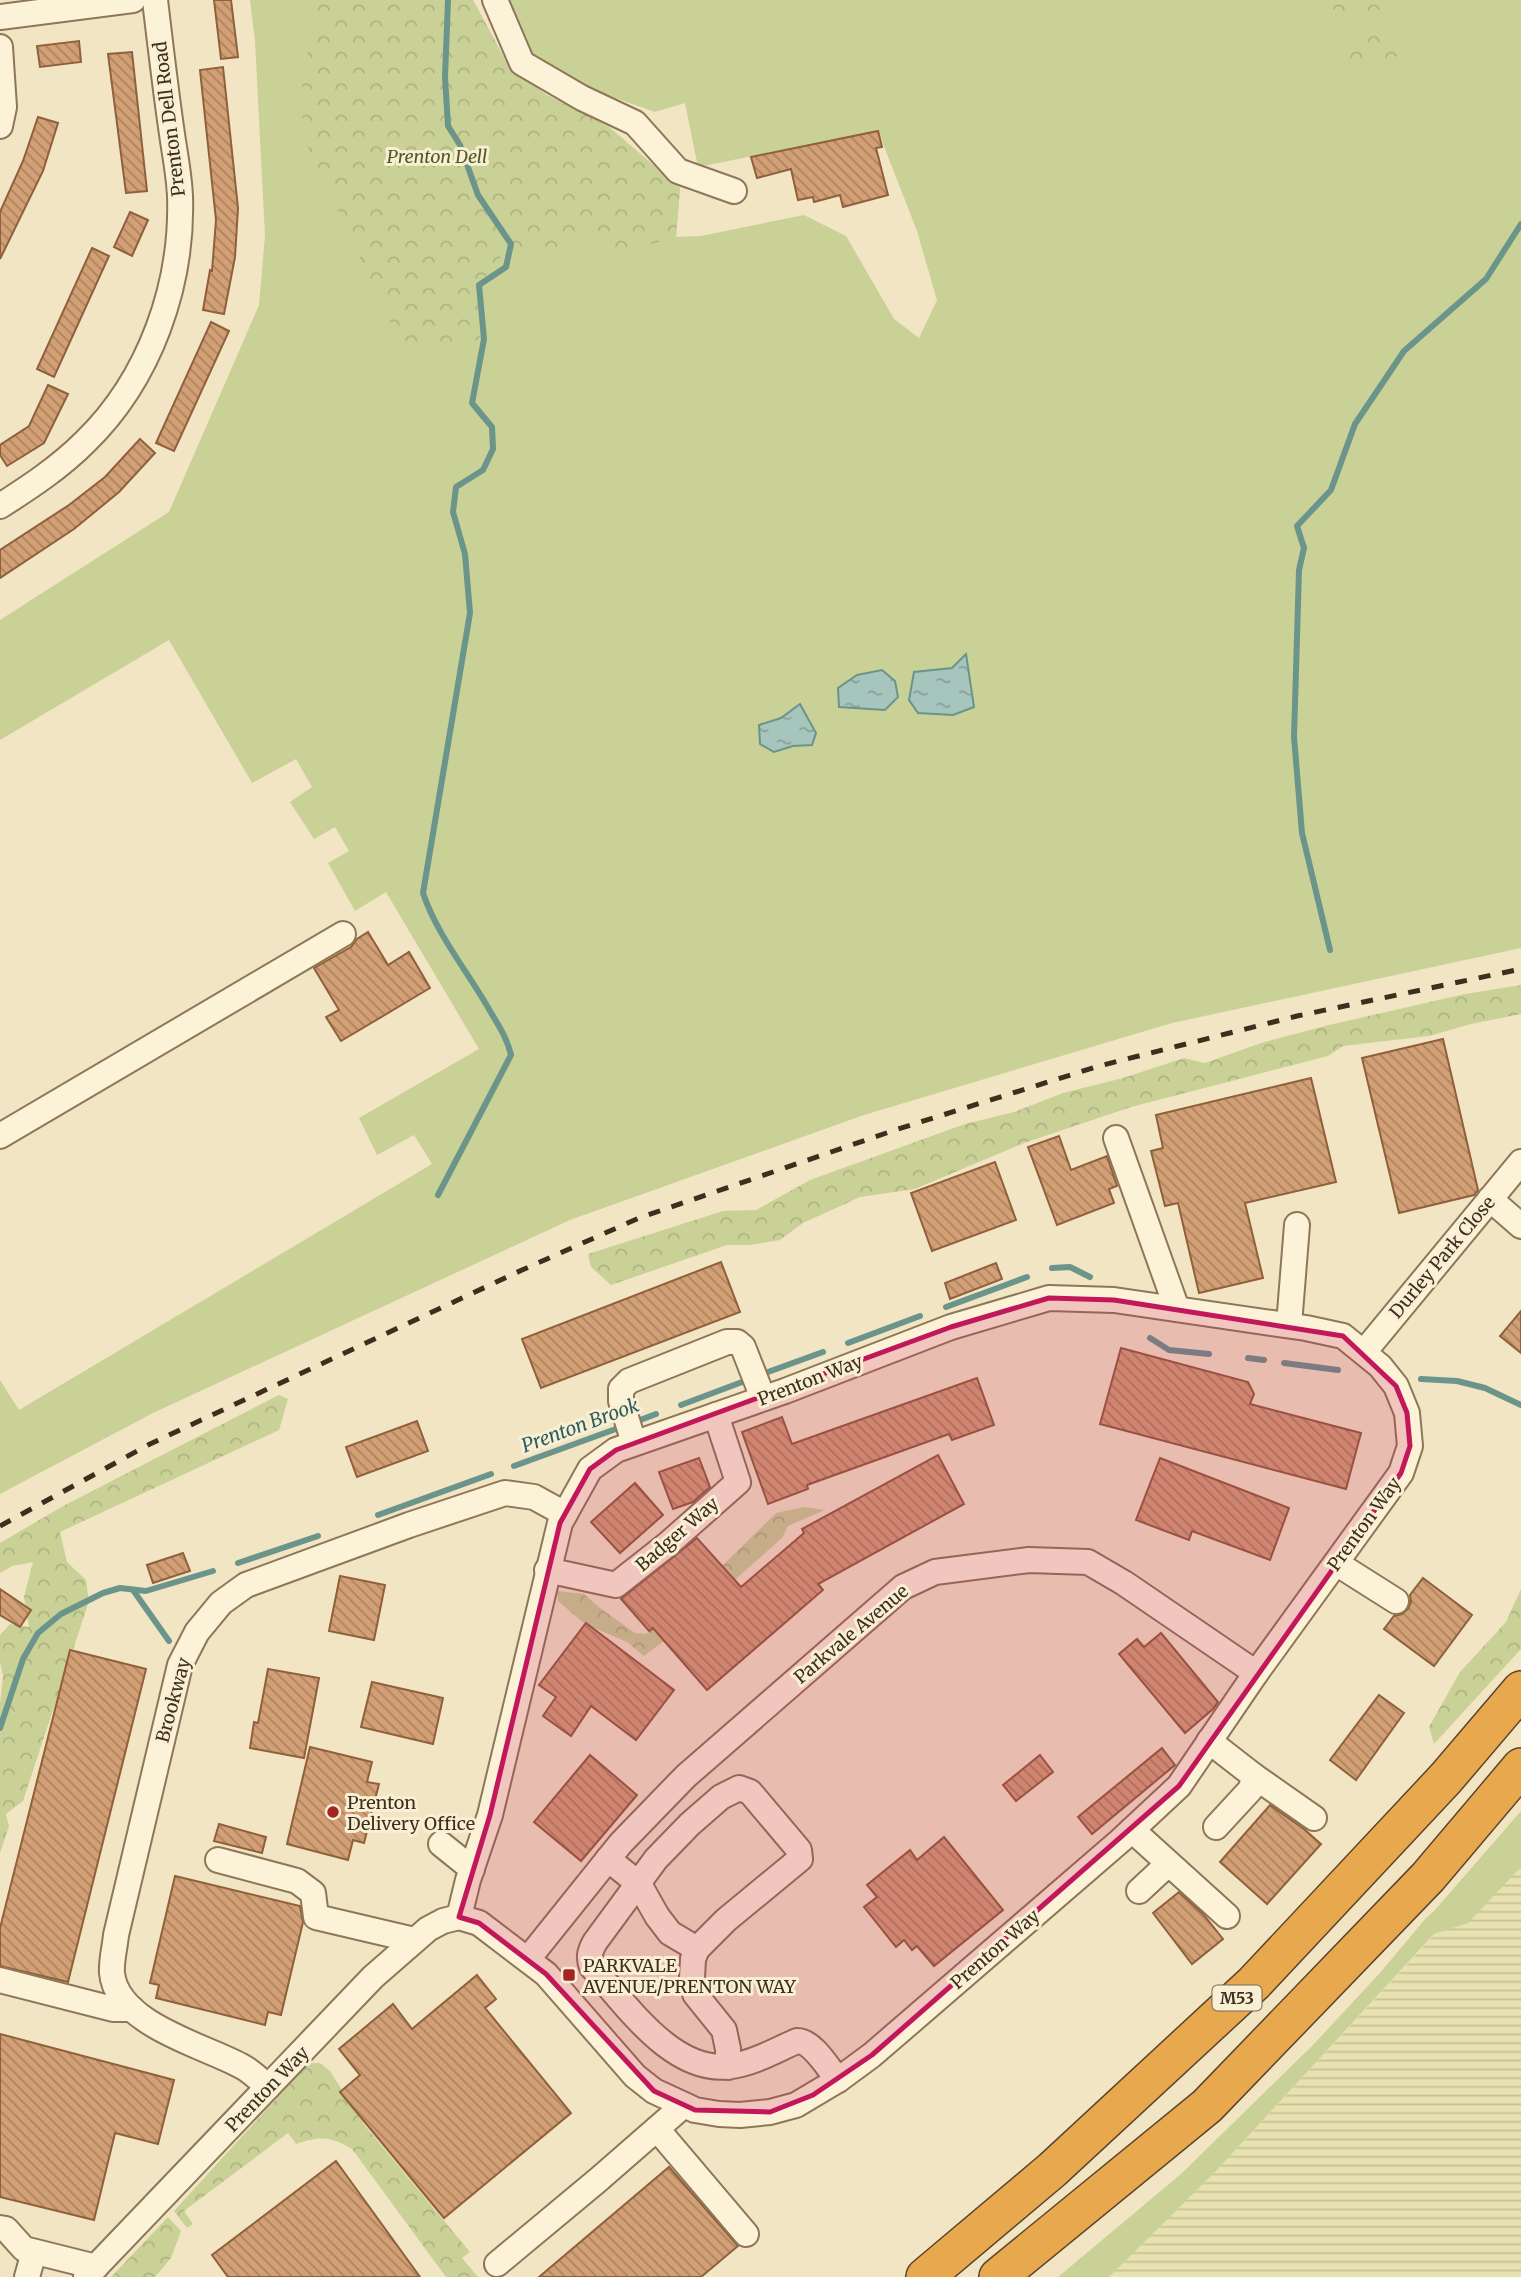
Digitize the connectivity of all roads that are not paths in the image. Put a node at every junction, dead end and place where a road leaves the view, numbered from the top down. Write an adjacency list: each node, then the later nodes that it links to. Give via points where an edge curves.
1 (133, 0): 4 (street)
2 (155, 0): 8 (street, Prenton Dell Road, via 180,195 169,301 122,400 85,443)
3 (495, 0): 7 (street, via 522,63 635,123 678,171)
4 (0, 17)
5 (0, 47): 6 (street, via 4,107)
6 (0, 126)
7 (734, 191)
8 (0, 506)
9 (343, 934): 10 (street)
10 (0, 1136)
11 (1116, 1138): 16 (street)
12 (1521, 1162): 13 (street, Durley Park Close)
13 (1490, 1199): 15 (street); 18 (street, Durley Park Close)
14 (1297, 1225): 17 (street)
15 (1521, 1226)
16 (1177, 1309): 17 (street, Prenton Way); 19 (street, Prenton Way, via 1114,1300 1049,1298 951,1327)
17 (1289, 1325): 18 (street, Prenton Way, via 1343,1336)
18 (1364, 1352): 23 (street, Prenton Way, via 1396,1386 1407,1413 1410,1446 1401,1473)
19 (763, 1398): 20 (street, Prenton Way); 21 (street, via 743,1347 727,1342 628,1381 621,1389 621,1401)
20 (716, 1415): 21 (street, Prenton Way); 24 (street, Badger Way, via 738,1482 616,1586)
21 (634, 1443): 22 (street, Prenton Way, via 590,1469)
22 (565, 1514): 24 (street, Prenton Way); 47 (street, Brookway, via 534,1497 505,1493 246,1585 222,1603 197,1632 180,1665 116,1935 112,1973)
23 (1336, 1563): 25 (street); 26 (street, Prenton Way)
24 (547, 1570): 38 (street, Prenton Way, via 490,1815)
25 (1396, 1601)
26 (1256, 1673): 28 (street, Prenton Way); 35 (street, Parkvale Avenue, via 1088,1562 1029,1560 935,1572 903,1587 686,1776)
27 (1521, 1690): 53 (highway, M53, via 1446,1778 1254,1983)
28 (1209, 1741): 30 (street); 33 (street, Prenton Way, via 1179,1786)
29 (1521, 1767): 62 (highway, via 1428,1877 1207,2106)
30 (1254, 1776): 31 (street); 32 (street, via 1251,1789)
31 (1314, 1818)
32 (1216, 1827)
33 (1132, 1830): 37 (street); 49 (street, Prenton Way, via 893,2038)
34 (441, 1844): 38 (street)
35 (608, 1859): 39 (street); 45 (street, Parkvale Avenue)
36 (218, 1860): 43 (street, via 297,1881 313,1893 316,1917)
37 (1168, 1864): 40 (street); 41 (street)
38 (472, 1869): 42 (street, Prenton Way)
39 (639, 1884): 44 (street, via 670,1933); 44 (street, via 656,1859 721,1797 739,1788 750,1792 799,1850 800,1859); 48 (street, via 590,1952 592,1967 662,2042 687,2059)
40 (1139, 1891)
41 (1227, 1916)
42 (459, 1917): 43 (street, Prenton Way, via 443,1921); 45 (street, Prenton Way, via 479,1923)
43 (414, 1940): 50 (street, Prenton Way)
44 (697, 1949): 48 (street, via 692,1978 695,1994 724,2030)
45 (528, 1959): 51 (street, Prenton Way, via 635,2076)
46 (0, 1980): 47 (street, via 113,2009)
47 (132, 2009): 50 (street, Brookway, via 158,2029 245,2067)
48 (728, 2067): 49 (street, via 802,2041)
49 (838, 2080): 51 (street, Prenton Way, via 796,2105 770,2112 719,2114)
50 (268, 2087): 58 (street, Prenton Way)
51 (684, 2105): 52 (street)
52 (657, 2129): 55 (street); 57 (street)
53 (1052, 2170): 60 (highway); 61 (highway, M53)
54 (0, 2228): 56 (street, via 23,2249)
55 (746, 2234)
56 (34, 2252): 58 (street); 59 (street)
57 (497, 2264)
58 (91, 2272)
59 (27, 2277)
60 (899, 2277)
61 (925, 2277)
62 (998, 2277)

